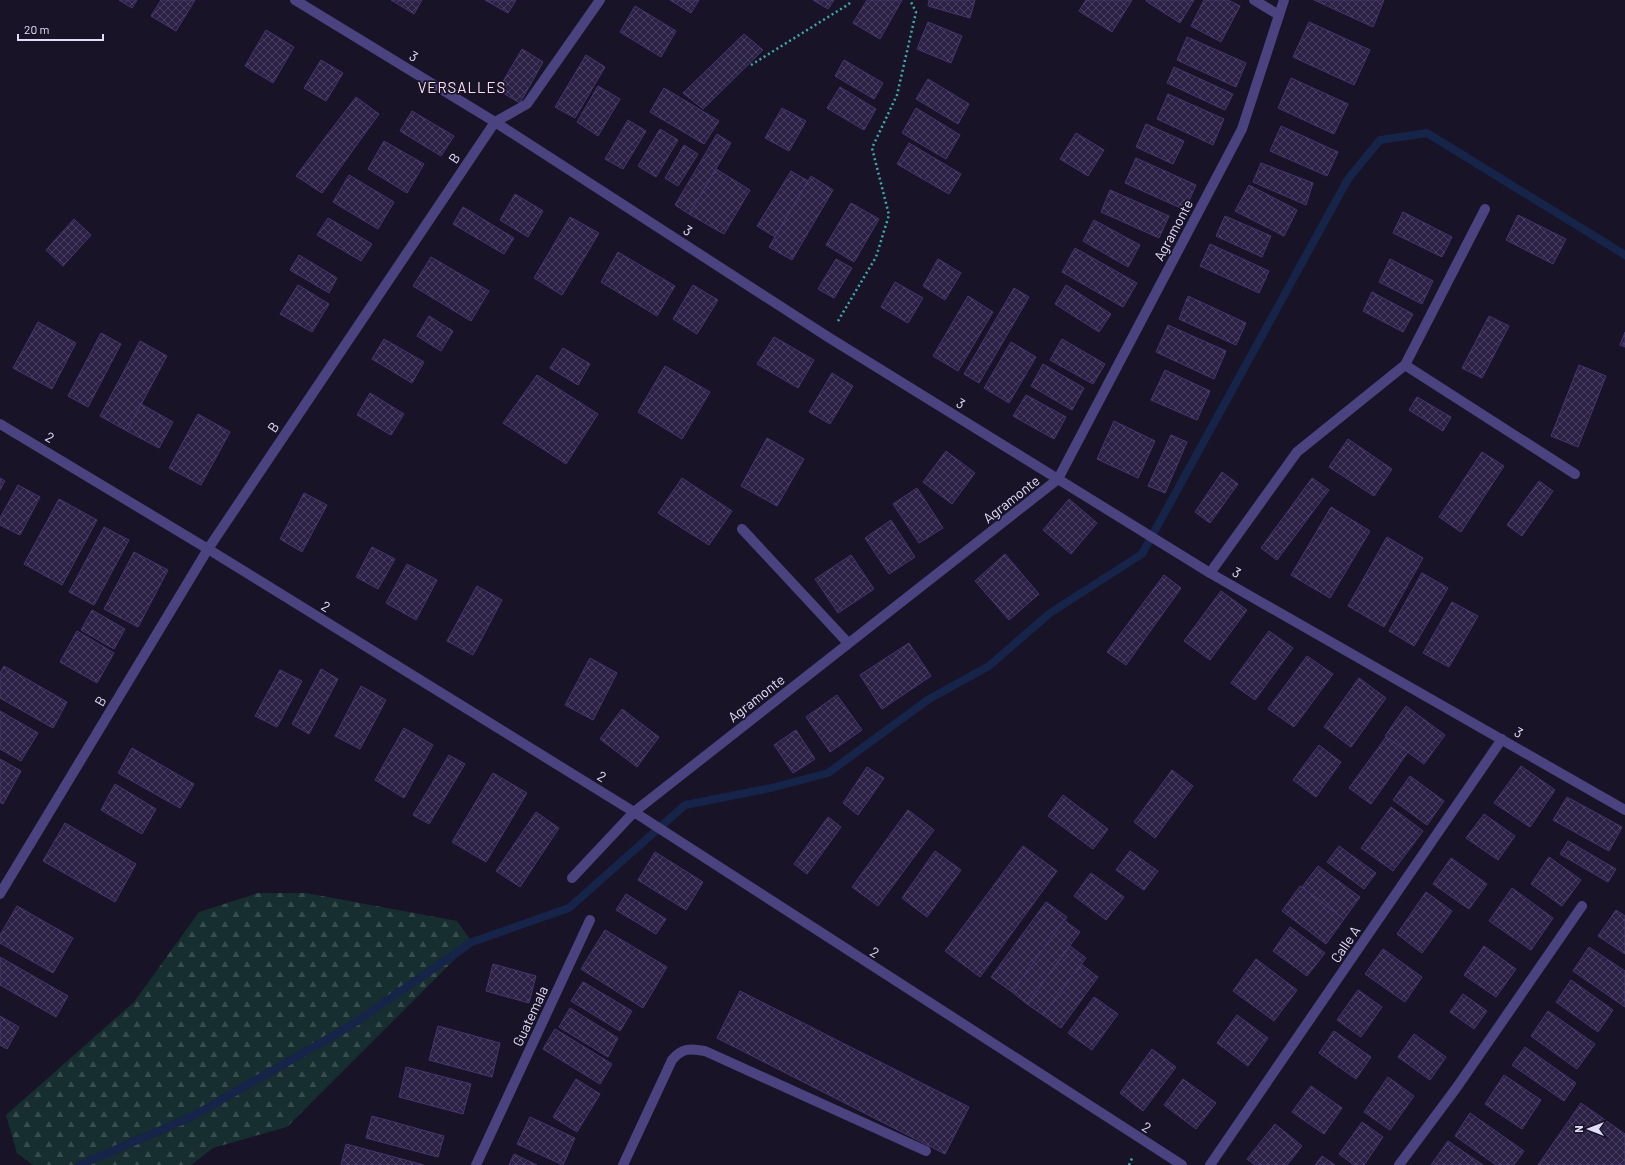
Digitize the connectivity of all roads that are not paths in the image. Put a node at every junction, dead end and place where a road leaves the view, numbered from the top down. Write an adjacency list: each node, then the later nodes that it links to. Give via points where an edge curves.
1 (295, 0): 6 (street, 3)
2 (600, 0): 6 (street, B, via 527,104)
3 (1254, 0): 5 (street)
4 (1284, 0): 5 (street, Agramonte)
5 (1279, 15): 11 (street, Agramonte, via 1242,130)
6 (495, 122): 11 (street, 3, via 828,337); 13 (street, B)
7 (1485, 209): 8 (street)
8 (1405, 365): 10 (street); 14 (street, via 1297,452)
9 (0, 424): 13 (street, 2)
10 (1575, 474)
11 (1058, 479): 14 (street, 3); 15 (street, Agramonte)
12 (742, 529): 15 (street)
13 (208, 549): 18 (street, 2); 20 (street, B)
14 (1210, 573): 16 (street, 3)
15 (848, 643): 18 (street, Agramonte)
16 (1502, 739): 17 (street, 3); 29 (street, Calle A)
17 (1625, 810)
18 (634, 812): 19 (street, Agramonte); 24 (street, 2)
19 (572, 878)
20 (0, 894)
21 (1582, 906): 30 (street, via 1457,1087)
22 (590, 920): 25 (street, Guatemala)
23 (926, 1151): 26 (street, via 705,1050 691,1049 678,1052 672,1060)
24 (1166, 1155): 27 (street); 28 (street, 2)
25 (476, 1165)
26 (623, 1165)
27 (1161, 1165)
28 (1182, 1165)
29 (1210, 1165)
30 (1399, 1165)

